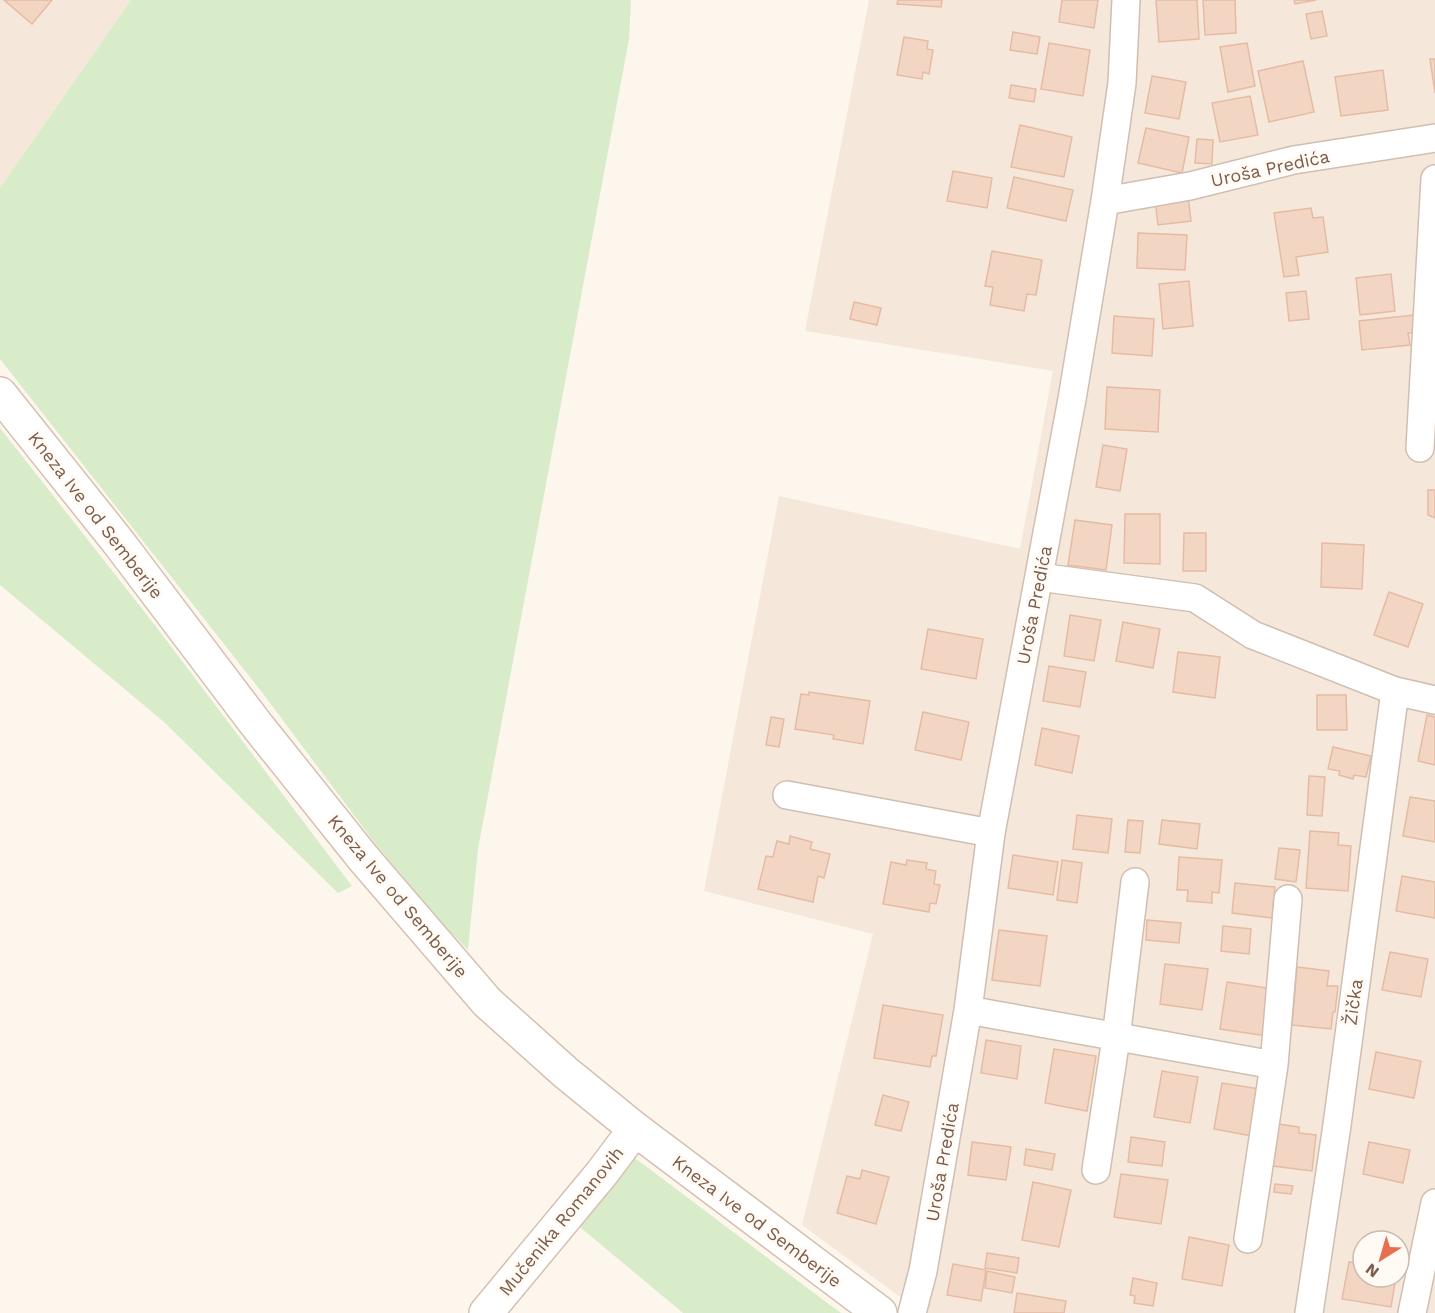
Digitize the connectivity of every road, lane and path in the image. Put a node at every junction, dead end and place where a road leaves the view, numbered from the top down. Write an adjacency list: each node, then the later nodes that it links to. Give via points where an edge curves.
1 (1126, 0): 4 (street, Uroša Predića, via 1122,83)
2 (1435, 138): 4 (street, Uroša Predića, via 1294,160 1190,186)
3 (1435, 179): 6 (street)
4 (1105, 201): 7 (street, Uroša Predića)
5 (0, 394): 17 (street, Kneza Ive od Semberije, via 120,543 256,724 487,1002)
6 (1420, 448)
7 (1039, 577): 8 (street, via 1195,598 1253,635); 11 (street, Uroša Predića)
8 (1395, 691): 9 (street); 24 (street, Žička)
9 (1435, 700)
10 (787, 795): 11 (street)
11 (991, 833): 14 (street, Uroša Predića)
12 (1135, 882): 15 (street)
13 (1288, 899): 16 (street)
14 (968, 1010): 15 (street); 23 (street, Uroša Predića, via 923,1271)
15 (1116, 1038): 16 (street); 18 (street)
16 (1274, 1065): 20 (street)
17 (635, 1129): 21 (street, Mučenika Romanovih); 22 (street, Kneza Ive od Semberije)
18 (1096, 1170)
19 (1435, 1203): 25 (street)
20 (1248, 1239)
21 (486, 1313)
22 (880, 1313)
23 (912, 1313)
24 (1309, 1313)
25 (1412, 1313)

